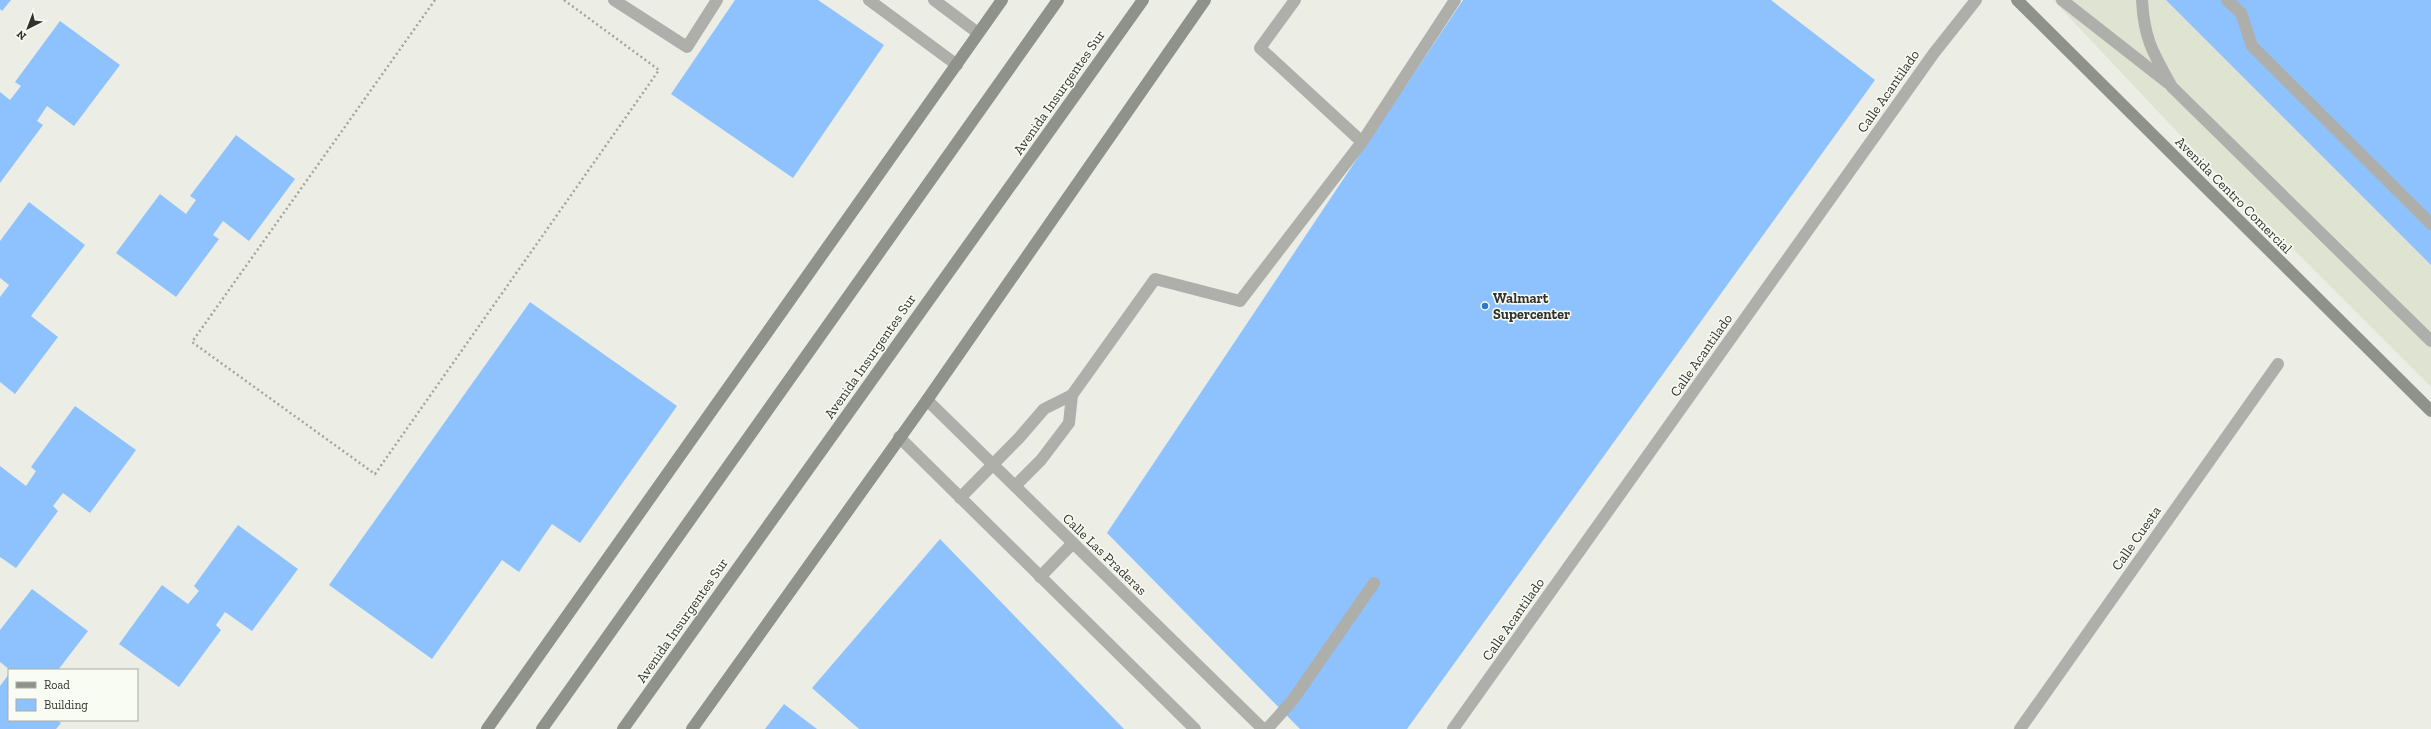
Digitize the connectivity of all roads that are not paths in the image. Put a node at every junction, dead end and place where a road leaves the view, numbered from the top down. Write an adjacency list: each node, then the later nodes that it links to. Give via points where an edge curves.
1 (614, 0): 2 (street, via 687,47)
2 (717, 0)
3 (869, 0): 17 (street)
4 (934, 0): 16 (street)
5 (1002, 0): 16 (main road)
6 (1058, 0): 34 (main road)
7 (1143, 0): 35 (main road, Avenida Insurgentes Sur)
8 (1205, 0): 24 (main road)
9 (1295, 0): 19 (street, via 1260,48)
10 (1455, 0): 19 (street)
11 (1976, 0): 40 (street, Calle Acantilado, via 1934,52)
12 (2017, 0): 25 (main road, Avenida Centro Comercial)
13 (2062, 0): 18 (street)
14 (2142, 0): 18 (street, via 2143,27)
15 (2227, 0): 20 (street, via 2241,13 2252,46)
16 (978, 33): 17 (main road)
17 (957, 65): 33 (main road)
18 (2172, 87): 21 (street)
19 (1362, 142): 23 (street, via 1240,302 1155,279)
20 (2431, 224)
21 (2431, 342)
22 (2278, 364): 41 (street, Calle Cuesta)
23 (1072, 395): 27 (street, via 1044,409); 28 (street, via 1069,423 1041,460)
24 (927, 400): 26 (main road); 27 (street, Calle Las Praderas)
25 (2431, 411)
26 (899, 437): 29 (street); 36 (main road)
27 (993, 464): 28 (street, Calle Las Praderas); 29 (street)
28 (1015, 486): 30 (street, Calle Las Praderas)
29 (960, 498): 31 (street)
30 (1073, 543): 31 (street); 38 (street, Calle Las Praderas)
31 (1040, 576): 37 (street)
32 (1374, 583): 39 (street, via 1292,701)
33 (487, 729)
34 (542, 729)
35 (623, 729)
36 (692, 729)
37 (1195, 729)
38 (1263, 729)
39 (1267, 729)
40 (1453, 729)
41 (2020, 729)

